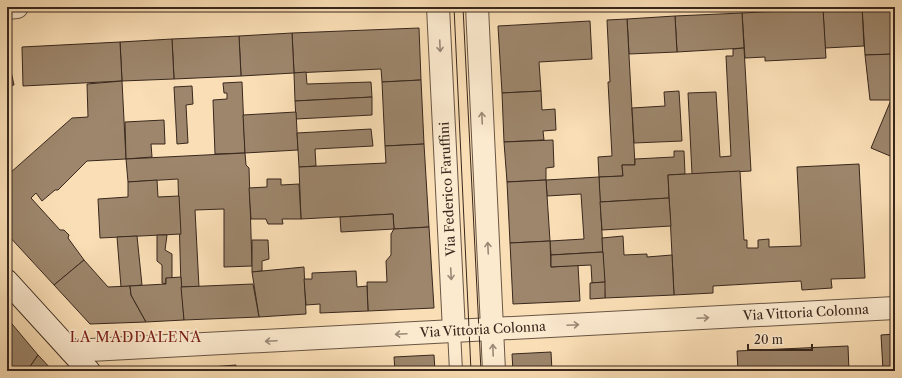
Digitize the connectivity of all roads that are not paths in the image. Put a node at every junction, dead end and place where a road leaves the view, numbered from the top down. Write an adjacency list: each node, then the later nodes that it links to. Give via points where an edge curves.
1 (17, 7): 4 (street)
2 (438, 7): 8 (street, Via Federico Faruffini, one-way to 8)
3 (477, 7): 7 (street, one-way to 3)
4 (7, 8)
5 (7, 280): 9 (street)
6 (895, 308): 7 (street, Via Vittoria Colonna, one-way to 6)
7 (492, 329): 8 (street, Via Vittoria Colonna); 12 (street, one-way to 7)
8 (454, 331): 9 (street, Via Vittoria Colonna, one-way to 9); 11 (lane, Via Federico Faruffini)
9 (71, 351): 10 (street)
10 (89, 371)
11 (456, 371)
12 (494, 371)

